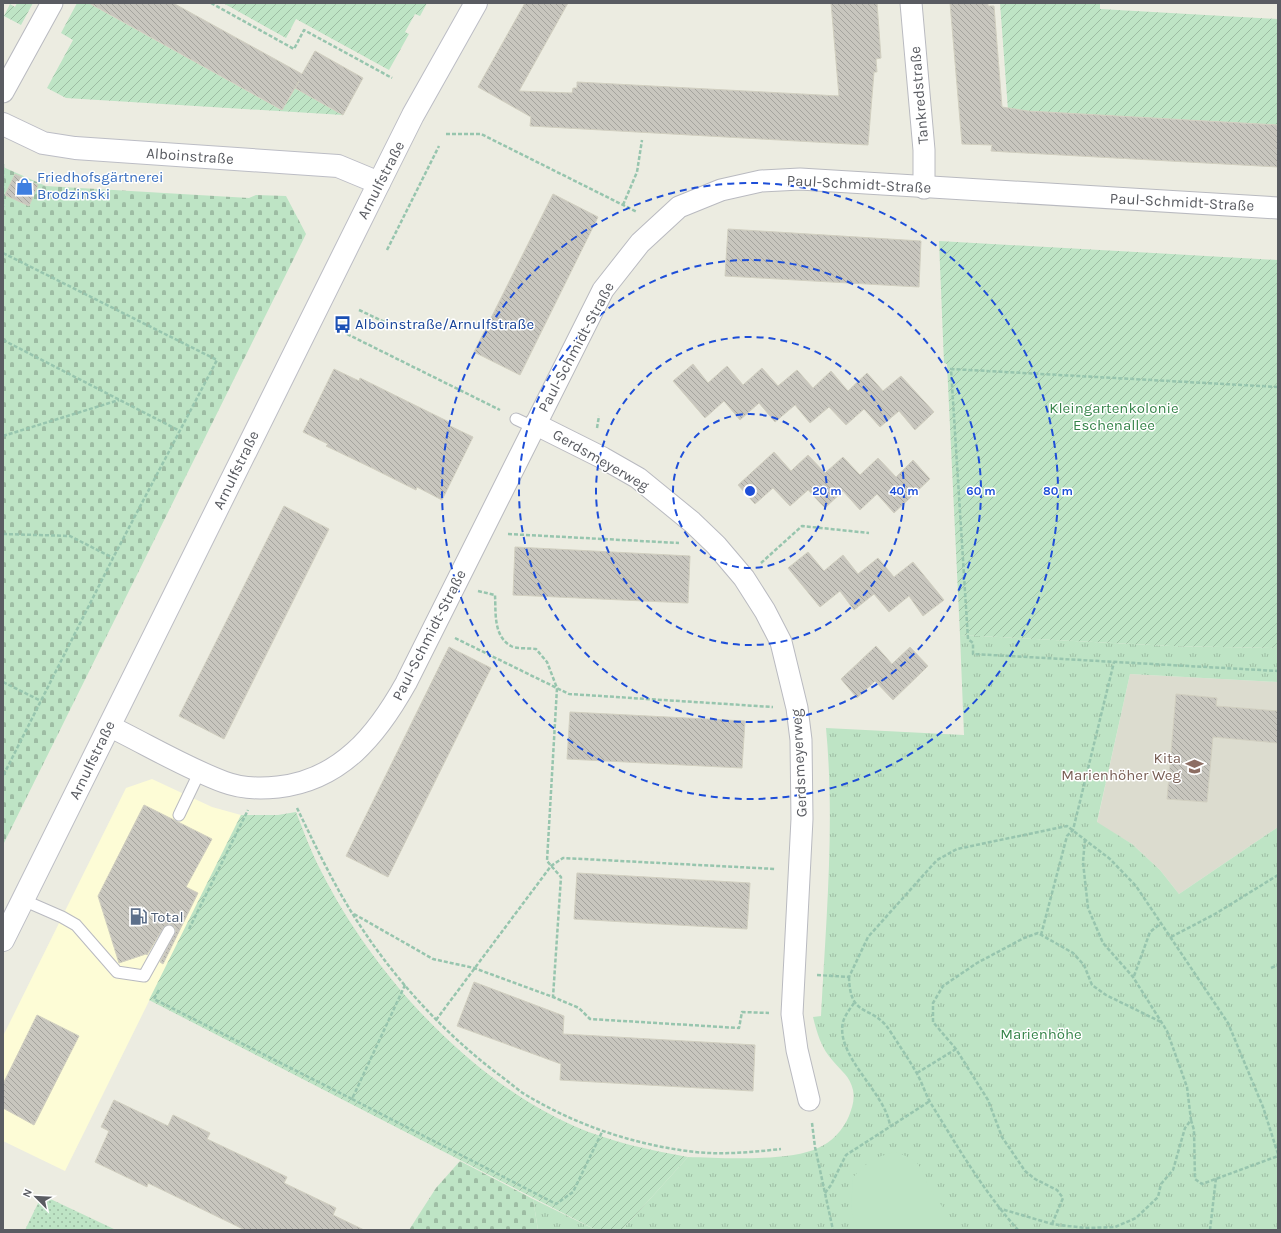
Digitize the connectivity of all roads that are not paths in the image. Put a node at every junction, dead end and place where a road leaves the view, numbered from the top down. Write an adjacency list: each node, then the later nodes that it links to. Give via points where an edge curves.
1 (52, 3): 4 (street)
2 (476, 3): 6 (main road, Arnulfstraße)
3 (911, 3): 7 (street, Tankredstraße, via 924,150)
4 (3, 92)
5 (3, 124): 6 (main road, Alboinstraße, via 43,143 75,148 338,166)
6 (379, 183): 10 (main road, Arnulfstraße)
7 (924, 188): 8 (street, Paul-Schmidt-Straße); 9 (street, Paul-Schmidt-Straße, via 800,179 761,181 721,190 680,207 640,242 603,290)
8 (1278, 208)
9 (528, 423): 11 (street, Paul-Schmidt-Straße, via 406,684 390,711 358,749 322,776 287,786 249,787 224,782); 16 (street, Gerdsmeyerweg, via 603,458 638,478 692,522 744,578 781,642 797,708 802,768 802,819 792,1014 797,1050)
10 (109, 726): 11 (street, Paul-Schmidt-Straße); 13 (main road, Arnulfstraße)
11 (200, 771): 12 (lane)
12 (179, 816)
13 (23, 900): 14 (lane, via 76,925 117,972 144,976); 15 (main road, Arnulfstraße)
14 (168, 931)
15 (3, 940)
16 (809, 1100)

